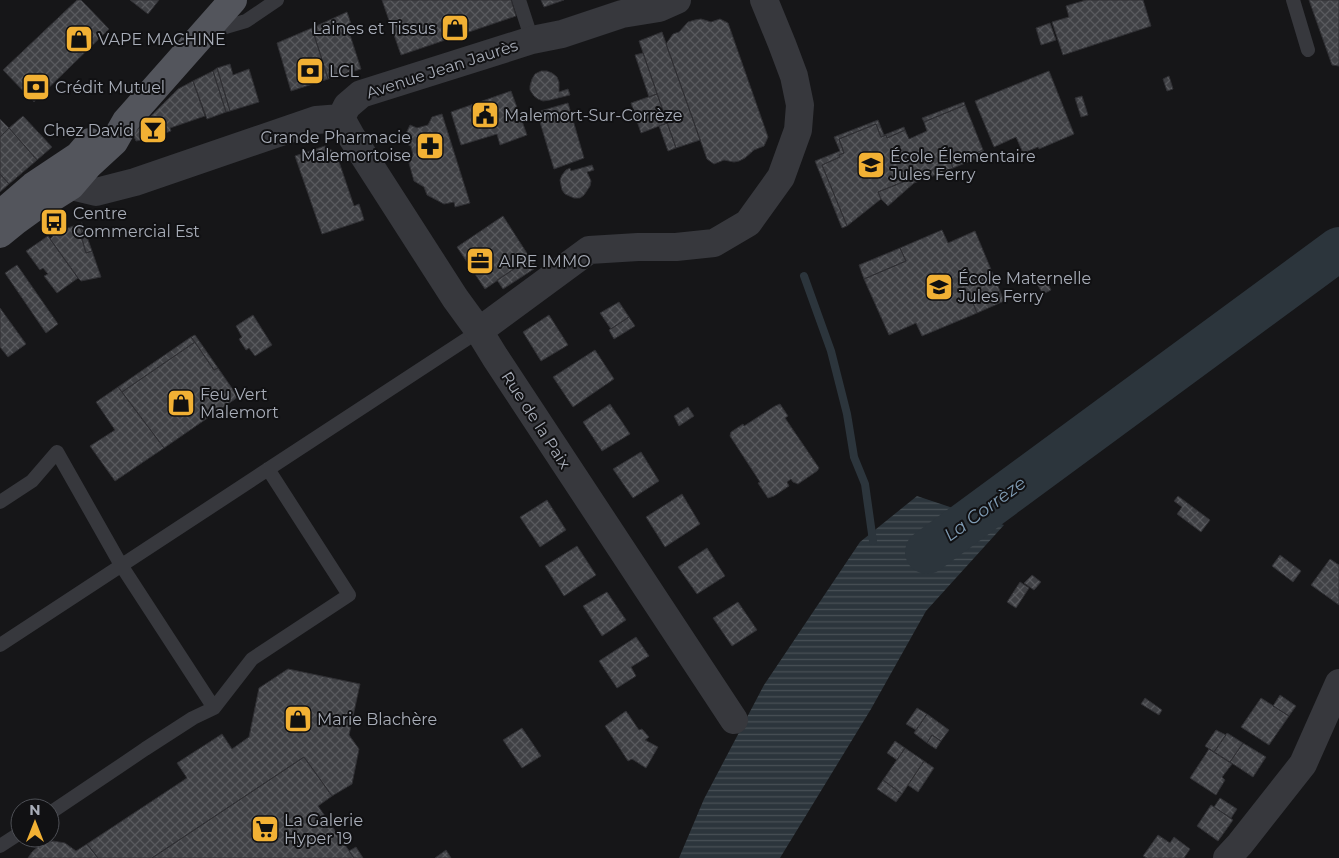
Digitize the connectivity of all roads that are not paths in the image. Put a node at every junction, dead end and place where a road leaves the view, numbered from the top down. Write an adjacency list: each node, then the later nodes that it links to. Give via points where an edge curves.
1 (214, 0): 13 (main road, via 118,112)
2 (234, 0): 9 (main road)
3 (277, 0): 9 (lane, via 246,21)
4 (519, 0): 10 (lane)
5 (677, 0): 8 (street, Avenue Jean Jaurès, via 659,8)
6 (764, 0): 17 (street, via 794,76 800,105 798,130 781,178 748,223 714,242 676,247 589,250)
7 (1293, 0): 11 (lane)
8 (632, 7): 10 (street, Avenue Jean Jaurès, via 562,34)
9 (206, 32): 13 (main road, via 126,121 114,142)
10 (532, 40): 12 (street, Avenue Jean Jaurès, via 361,94 347,106)
11 (1308, 50)
12 (341, 118): 14 (street, via 316,120 115,188 96,192); 17 (street, Rue de la Paix)
13 (83, 160): 14 (main road); 15 (main road, via 33,186)
14 (71, 186): 16 (main road)
15 (0, 214)
16 (0, 234)
17 (479, 331): 18 (lane); 24 (street, Rue de la Paix)
18 (268, 470): 20 (lane); 23 (lane, via 349,595 252,659)
19 (0, 502): 20 (lane, via 32,481 57,452)
20 (121, 566): 21 (lane); 23 (lane)
21 (0, 645)
22 (1339, 683): 26 (street, via 1303,764)
23 (214, 708): 25 (lane, via 193,718)
24 (734, 720)
25 (60, 806)
26 (1227, 858)

